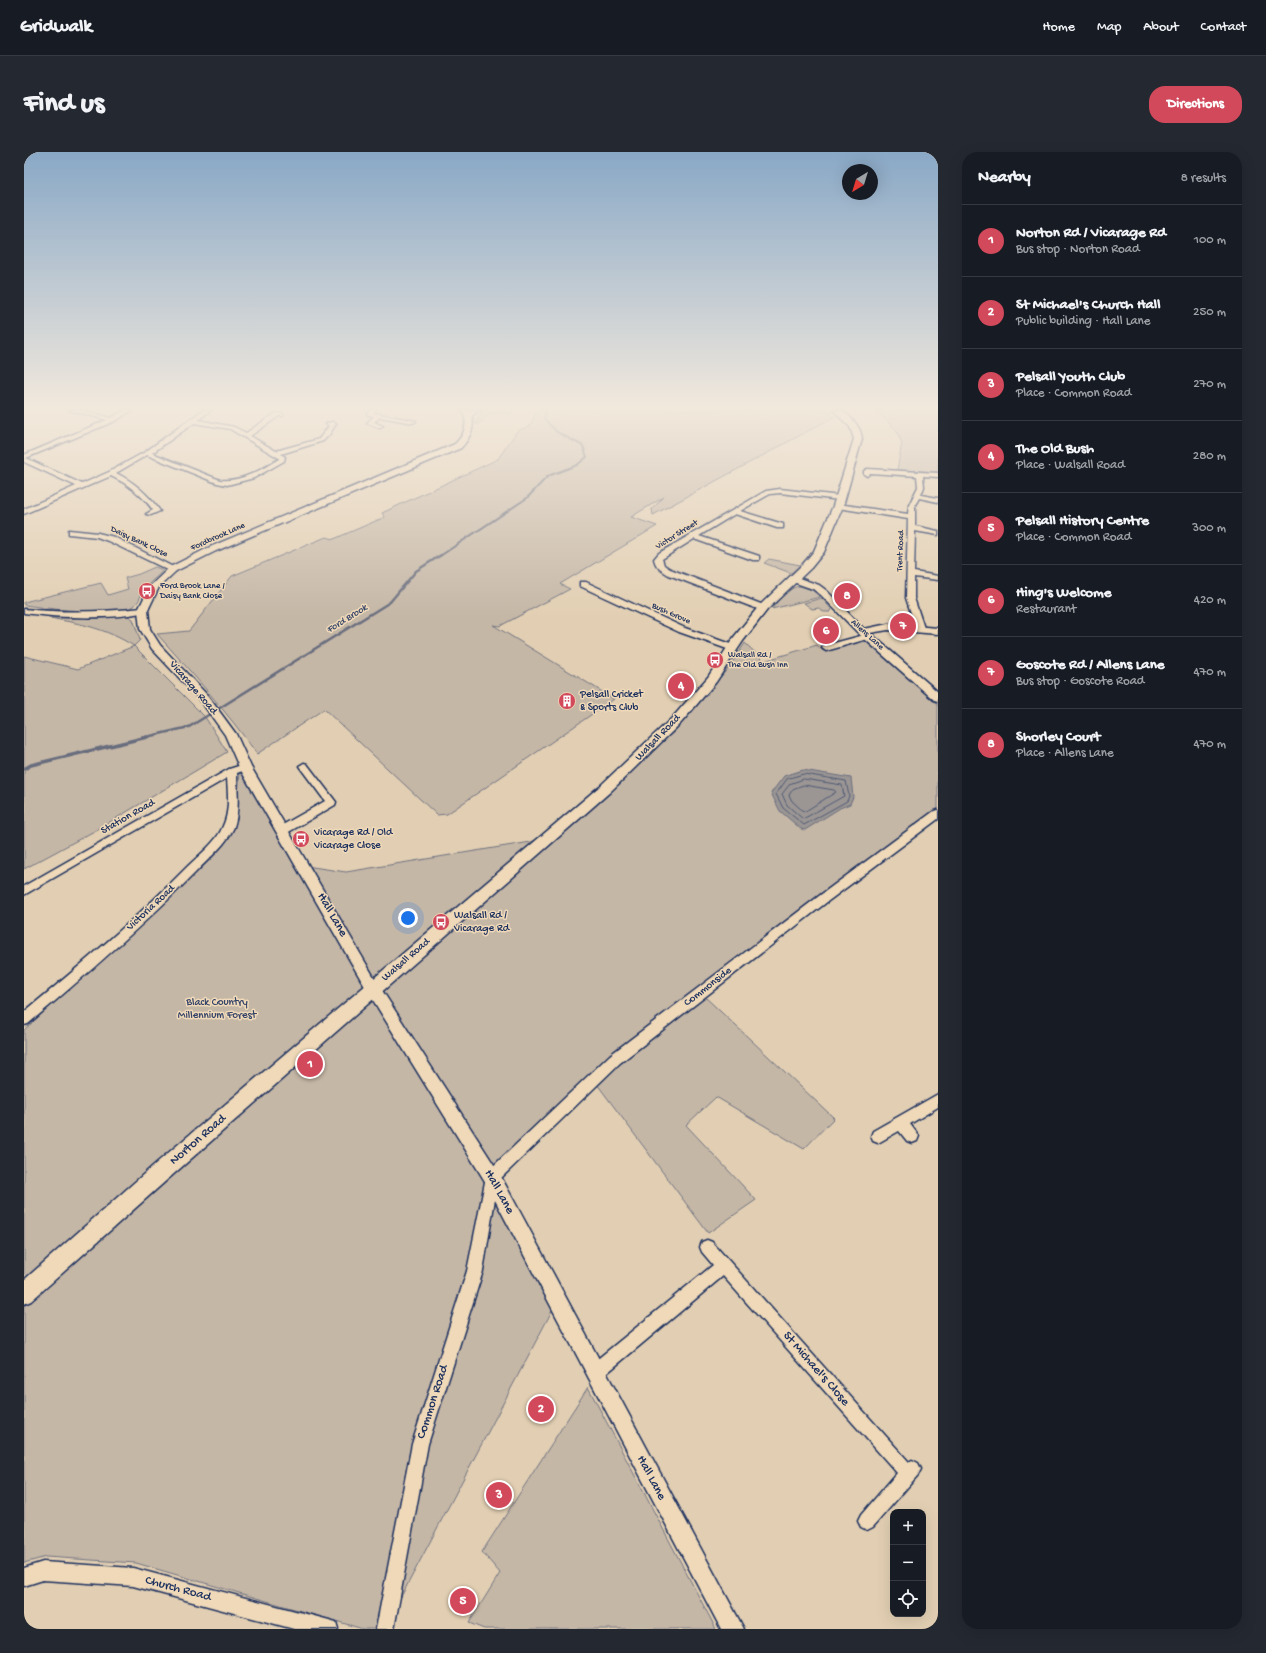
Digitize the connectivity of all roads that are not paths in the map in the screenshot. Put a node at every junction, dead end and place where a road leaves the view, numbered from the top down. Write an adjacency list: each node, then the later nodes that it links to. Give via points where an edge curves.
1 (67, 479): 9 (street)
2 (98, 479): 9 (street)
3 (124, 479): 15 (street, via 141,491 157,511)
4 (211, 479): 5 (street, via 228,483)
5 (243, 479)
6 (380, 479): 23 (street, Fordbrook Lane, via 213,549)
7 (846, 479): 12 (main road, Walsall Road)
8 (920, 479): 10 (street, Trent Road, via 921,487)
9 (82, 486): 13 (street)
10 (917, 496): 11 (street); 16 (street, Trent Road, via 912,506)
11 (938, 500)
12 (839, 502): 14 (street, Victor Street, via 780,490 768,492); 16 (street, Victor Street); 26 (main road, Walsall Road, via 819,552)
13 (24, 512)
14 (735, 512): 17 (street); 21 (street, Victor Street)
15 (149, 514)
16 (912, 517): 18 (street, Trent Road)
17 (780, 528)
18 (912, 528): 20 (street); 24 (street, Trent Road)
19 (72, 532): 23 (street, Daisy Bank Close, via 111,539)
20 (938, 532)
21 (693, 536): 22 (street); 28 (street, Victor Street, via 662,555 658,559 658,564 672,573)
22 (756, 558)
23 (173, 569): 29 (street, Fordbrook Lane, via 155,586)
24 (910, 574): 25 (street); 31 (street, Trent Road, via 910,598)
25 (938, 578)
26 (793, 579): 28 (main road, Walsall Road); 33 (street, Allens Lane, via 824,592)
27 (583, 584): 34 (street, Bush Grove, via 606,592 682,630)
28 (763, 608): 34 (main road, Walsall Road)
29 (144, 610): 30 (street, via 97,615); 38 (street, Vicarage Road, via 145,629 156,647 187,678 214,711 230,734)
30 (24, 611)
31 (920, 628): 32 (street); 33 (street, via 888,627)
32 (938, 631)
33 (865, 634): 35 (street); 36 (street, Allens Lane)
34 (733, 648): 43 (main road, Walsall Road, via 712,680 644,753 562,827)
35 (826, 648)
36 (938, 698)
37 (304, 766): 41 (street, via 331,802)
38 (246, 767): 39 (street, Station Road); 41 (street, Hall Lane)
39 (232, 771): 42 (street, Station Road); 44 (street, Victoria Road, via 233,812 228,828 218,842 108,948)
40 (938, 814): 49 (street, Commonside, via 615,1059)
41 (282, 830): 43 (street, Hall Lane)
42 (24, 891)
43 (373, 988): 49 (street, Hall Lane); 52 (main road, Norton Road)
44 (24, 1020)
45 (938, 1100): 46 (street)
46 (900, 1122): 47 (street); 48 (street)
47 (878, 1136)
48 (912, 1136)
49 (492, 1177): 53 (street, Hall Lane); 57 (street, Common Road, via 475,1271 420,1444)
50 (707, 1247): 51 (street, St Michael's Close)
51 (723, 1266): 53 (street); 54 (street, St Michael's Close, via 910,1471)
52 (24, 1294)
53 (595, 1372): 58 (street, Hall Lane)
54 (866, 1520)
55 (24, 1577): 56 (street, Church Road, via 43,1571 133,1577)
56 (329, 1629)
57 (385, 1629)
58 (733, 1629)

